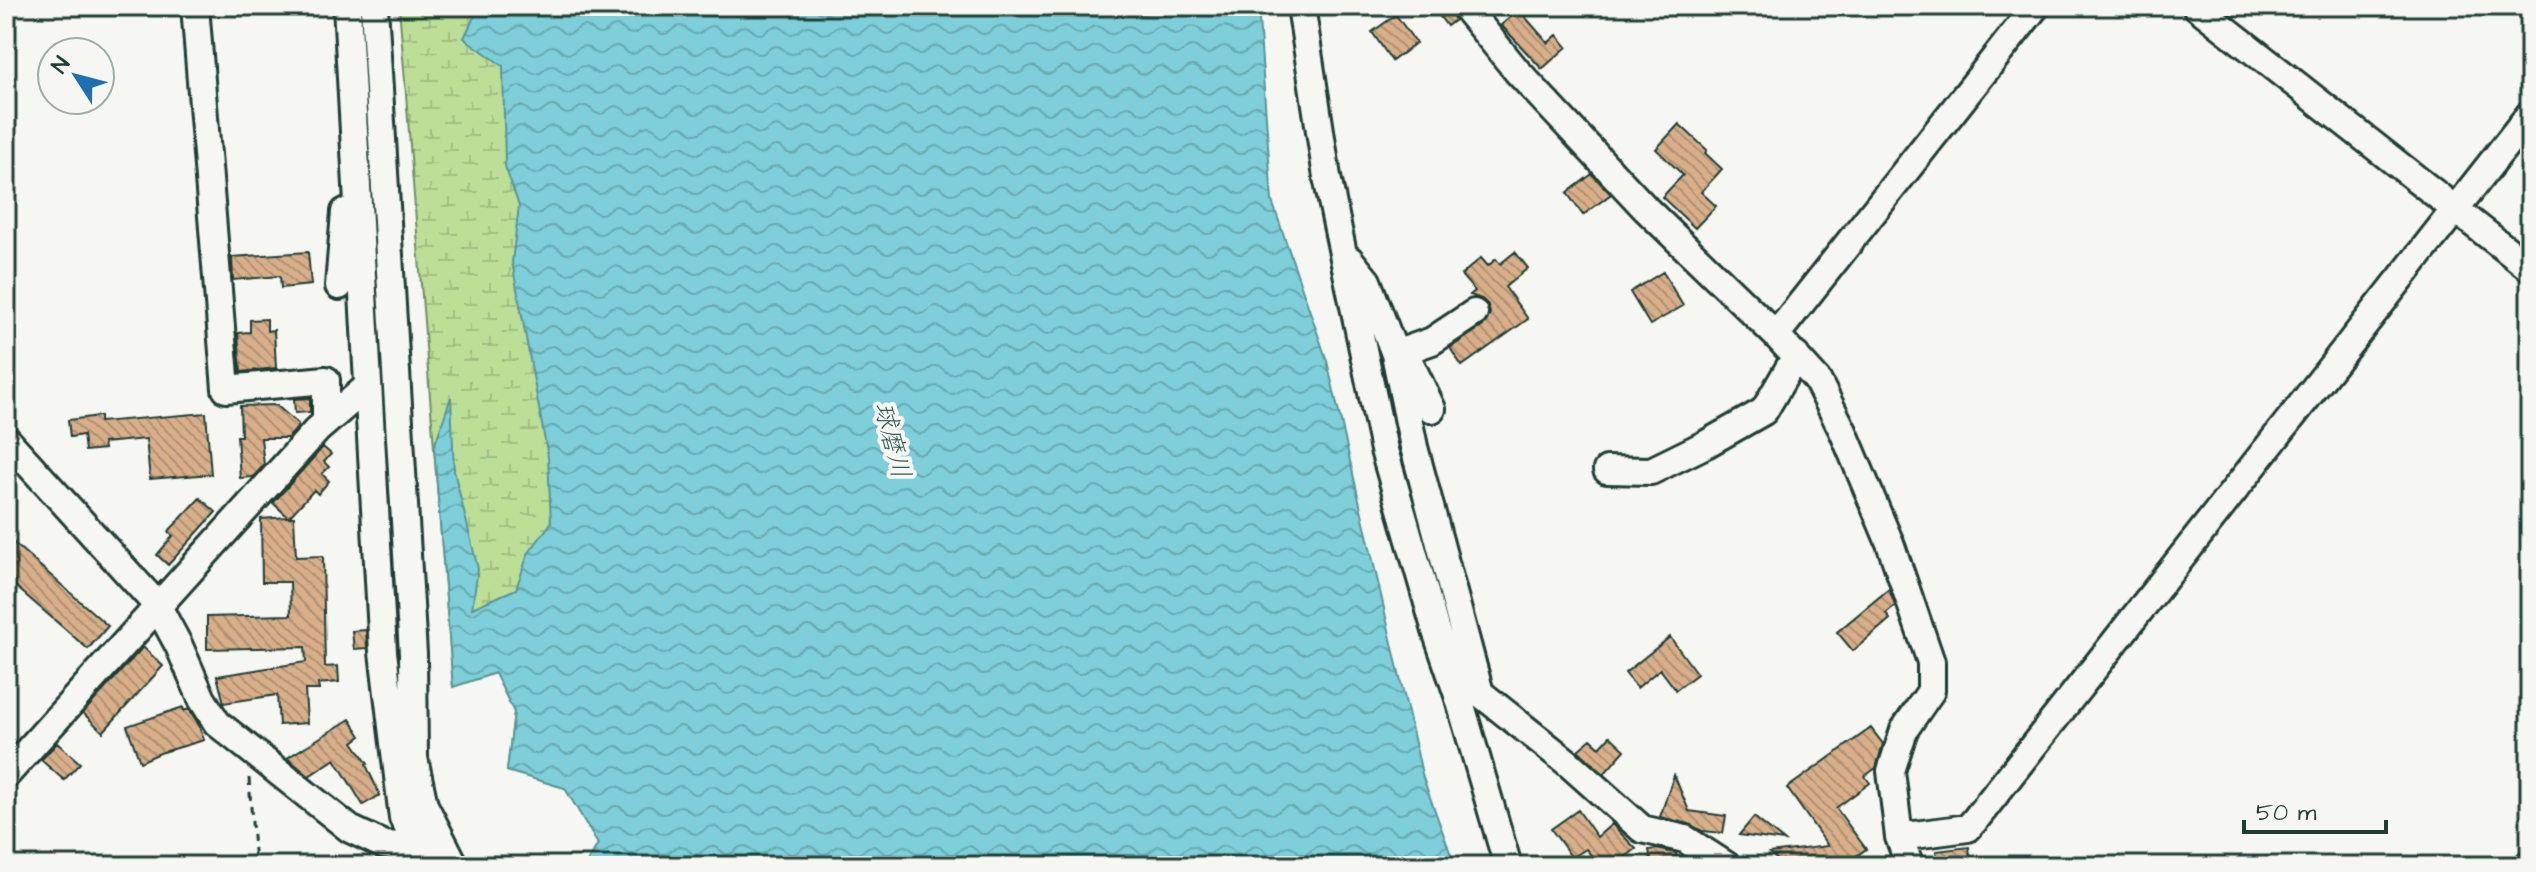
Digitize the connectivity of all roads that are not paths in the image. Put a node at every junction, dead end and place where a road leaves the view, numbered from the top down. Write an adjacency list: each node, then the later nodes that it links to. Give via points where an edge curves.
1 (195, 6): 20 (street, via 226,389 326,380)
2 (347, 6): 9 (street)
3 (374, 6): 26 (street, via 413,654 414,758)
4 (1301, 6): 11 (street)
5 (1464, 6): 15 (street, via 1646,209)
6 (2036, 6): 15 (street)
7 (2196, 6): 10 (street)
8 (2530, 114): 10 (street)
9 (357, 181): 13 (street, via 347,190); 18 (street)
10 (2455, 209): 12 (street); 25 (street, via 1968,828)
11 (1343, 251): 16 (street, via 1367,281); 27 (street, via 1384,450)
12 (2530, 268)
13 (339, 286)
14 (1474, 313): 16 (street, via 1432,341)
15 (1776, 335): 17 (street)
16 (1400, 352): 19 (street); 28 (street, via 1414,447 1480,693 1642,829 1685,839)
17 (1796, 356): 22 (street, via 1764,411 1651,471); 25 (street, via 1817,380 1843,431 1890,543 1931,662 1931,691 1904,730 1891,771)
18 (368, 386): 20 (street); 26 (street, via 383,652 403,818)
19 (1432, 409)
20 (326, 421): 23 (street)
21 (6, 439): 23 (street)
22 (1607, 470)
23 (157, 605): 24 (street); 26 (street, via 217,723 350,829 384,845)
24 (6, 775)
25 (1899, 837): 29 (street)
26 (444, 860)
27 (1508, 866)
28 (1727, 866)
29 (1910, 866)

